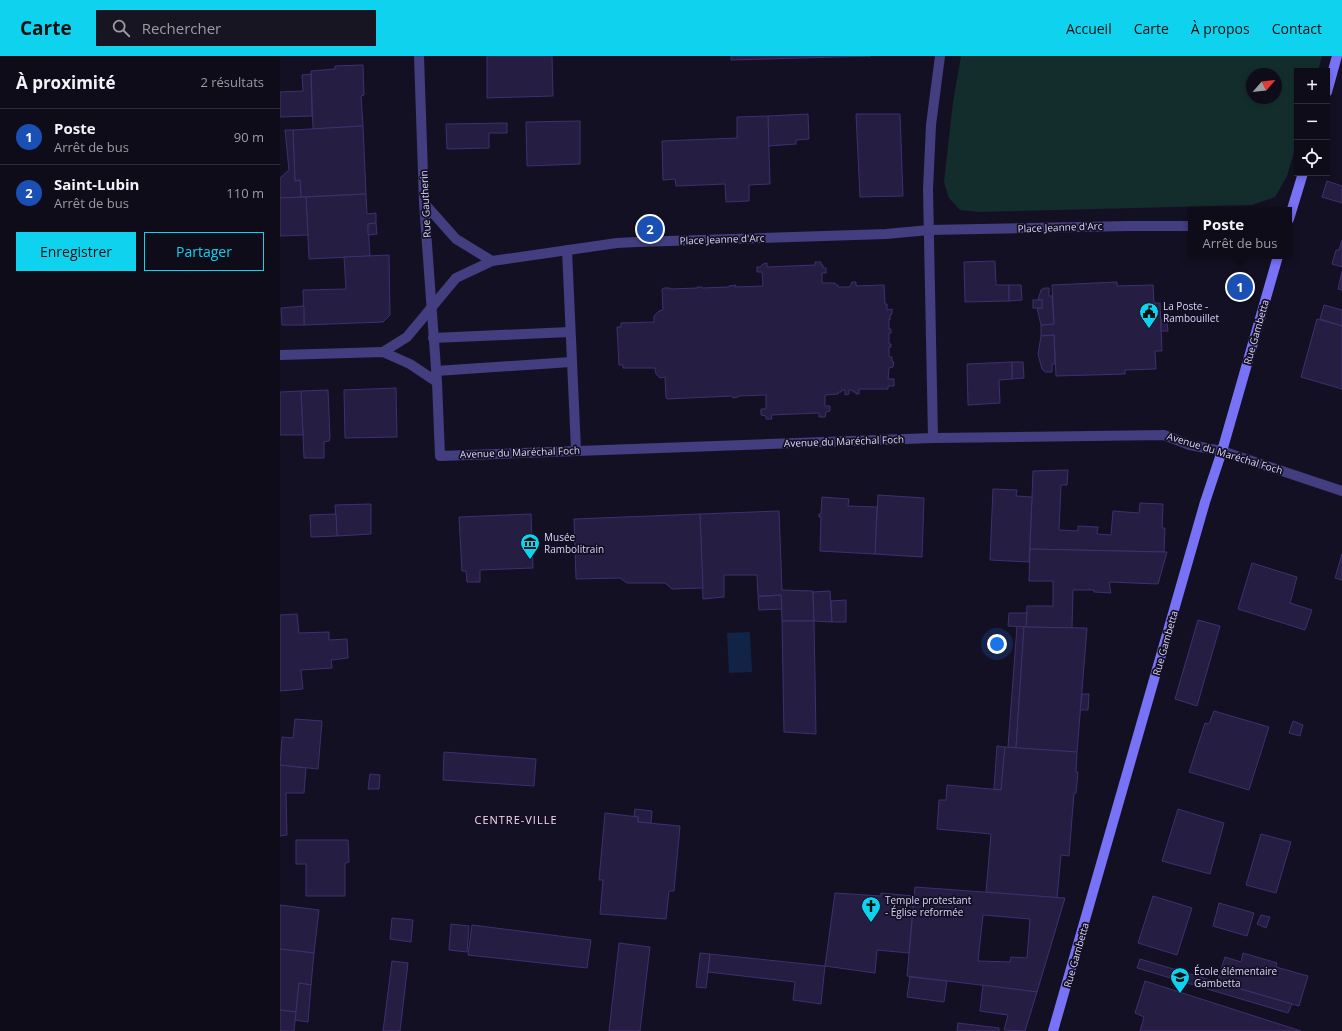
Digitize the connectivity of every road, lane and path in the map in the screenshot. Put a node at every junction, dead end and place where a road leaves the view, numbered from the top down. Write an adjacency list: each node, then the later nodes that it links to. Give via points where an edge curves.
1 (420, 56): 6 (street, Rue Gautherin)
2 (940, 56): 9 (street, via 931,125)
3 (1338, 56): 4 (main road)
4 (1330, 82)
5 (1302, 176): 7 (main road)
6 (424, 203): 12 (street, via 456,239); 13 (street, Rue Gautherin)
7 (1292, 209)
8 (1188, 226): 9 (street, Place Jeanne d'Arc)
9 (929, 230): 10 (street, Place Jeanne d'Arc, via 617,243); 22 (street)
10 (567, 250): 12 (street, Place Jeanne d'Arc); 14 (street)
11 (1277, 259): 24 (main road, Rue Gambetta)
12 (492, 261): 13 (street, Place Jeanne d'Arc, via 456,278)
13 (431, 308): 15 (street, Rue Gautherin); 16 (street, Place Jeanne d'Arc, via 406,337)
14 (570, 332): 15 (street); 19 (street)
15 (433, 338): 17 (street, Rue Gautherin)
16 (383, 352): 18 (street); 21 (street, via 410,364)
17 (434, 352): 20 (street, Avenue du Maréchal Foch)
18 (280, 356)
19 (571, 362): 20 (street); 23 (street)
20 (436, 371): 21 (street, Avenue du Maréchal Foch)
21 (437, 382): 23 (street, Avenue du Maréchal Foch, via 440,456)
22 (933, 438): 23 (street, Avenue du Maréchal Foch); 24 (street, Avenue du Maréchal Foch, via 1164,434 1190,445)
23 (576, 450)
24 (1222, 451): 25 (street, Avenue du Maréchal Foch); 26 (main road, Rue Gambetta, via 1205,502)
25 (1342, 491)
26 (1053, 1031)

